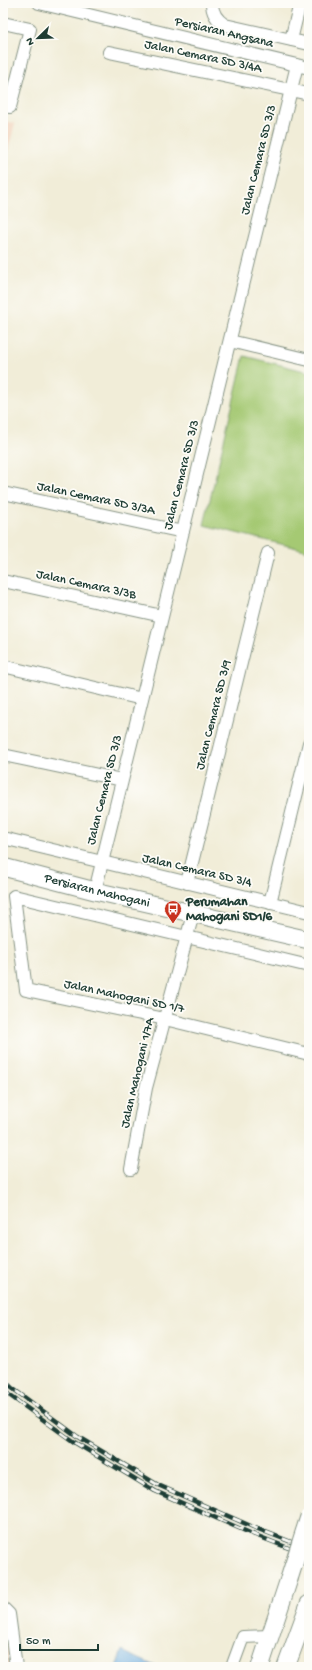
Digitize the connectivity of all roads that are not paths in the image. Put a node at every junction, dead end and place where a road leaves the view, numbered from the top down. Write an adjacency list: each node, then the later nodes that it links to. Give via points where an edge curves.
1 (38, 3): 8 (street, Persiaran Angsana)
2 (212, 3): 5 (street, via 217,19 225,25)
3 (300, 3): 5 (street)
4 (3, 22): 12 (street, via 30,29 10,107)
5 (291, 40): 6 (street)
6 (309, 44)
7 (110, 52): 10 (street, Jalan Cemara SD 3/4A)
8 (297, 65): 9 (street, Persiaran Angsana); 10 (street, Jalan Cemara SD 3/3)
9 (309, 68)
10 (292, 85): 11 (street); 13 (street, Jalan Cemara SD 3/3)
11 (309, 94)
12 (3, 106)
13 (230, 341): 14 (street); 16 (street, Jalan Cemara SD 3/3)
14 (309, 360)
15 (3, 494): 16 (street, Jalan Cemara SD 3/3A)
16 (183, 532): 19 (street, Jalan Cemara SD 3/3)
17 (268, 553): 28 (street, Jalan Cemara SD 3/9)
18 (3, 581): 19 (street, Jalan Cemara 3/3B)
19 (162, 616): 21 (street, Jalan Cemara SD 3/3)
20 (3, 666): 21 (street)
21 (142, 699): 24 (street, Jalan Cemara SD 3/3)
22 (309, 743): 30 (street)
23 (3, 754): 24 (street)
24 (122, 780): 26 (street, Jalan Cemara SD 3/3)
25 (7, 839): 26 (street, Jalan Cemara SD 3/4)
26 (102, 863): 28 (street, Jalan Cemara SD 3/4); 29 (street, Jalan Cemara SD 3/3)
27 (3, 867): 29 (street, Persiaran Mahogani)
28 (187, 883): 30 (street, Jalan Cemara SD 3/4)
29 (97, 884): 32 (street, Persiaran Mahogani)
30 (270, 903): 31 (street, Jalan Cemara SD 3/4)
31 (309, 912)
32 (194, 914): 33 (street, Jalan Mahogani 1/7A); 34 (street, Persiaran Mahogani)
33 (187, 937): 35 (street); 36 (street, Jalan Mahogani 1/7A); 36 (street, Jalan Mahogani SD 1/7, via 14,896 26,990)
34 (309, 940)
35 (309, 966)
36 (165, 1019): 37 (street, Jalan Mahogani SD 1/7); 38 (street, Jalan Mahogani 1/7A, via 146,1088)
37 (309, 1054)
38 (131, 1169)
39 (309, 1517): 42 (street, bridge)
40 (3, 1608): 43 (street, via 9,1614)
41 (307, 1615): 46 (street)
42 (270, 1636): 44 (street, via 243,1637); 45 (street)
43 (16, 1667)
44 (232, 1667)
45 (260, 1667)
46 (286, 1667)

